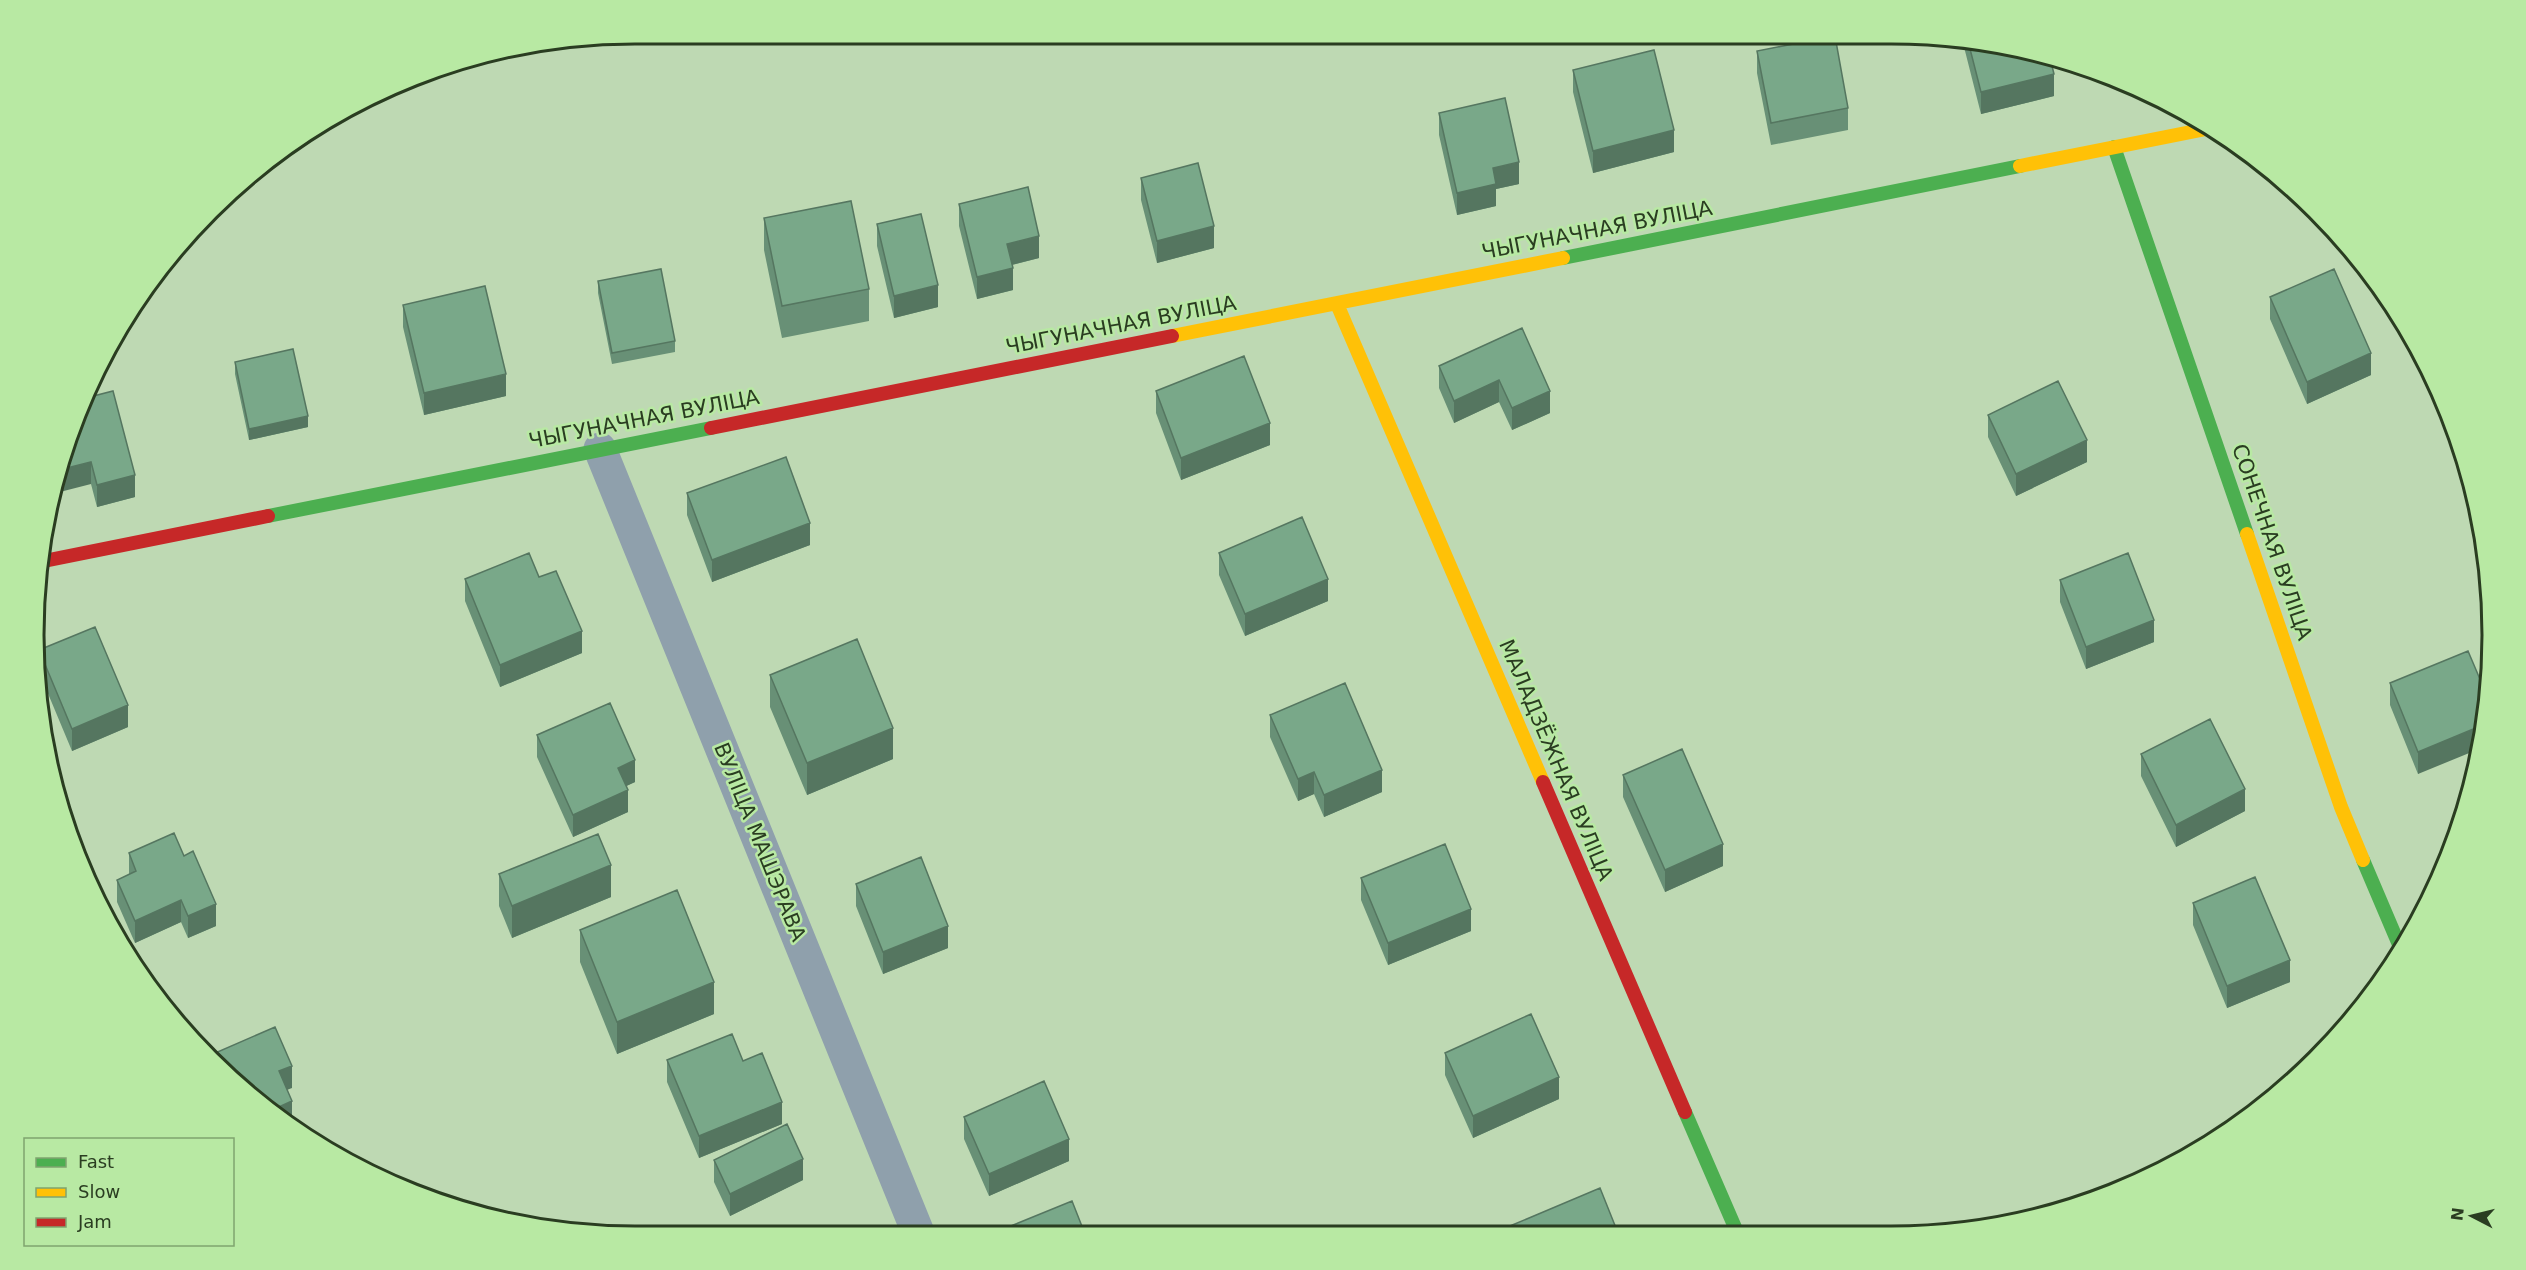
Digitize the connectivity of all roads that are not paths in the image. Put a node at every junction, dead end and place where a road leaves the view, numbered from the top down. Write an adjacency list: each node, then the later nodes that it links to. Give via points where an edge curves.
1 (2199, 130): 2 (street, ЧЫГУНАЧНАЯ ВУЛІЦА)
2 (2114, 147): 3 (street, ЧЫГУНАЧНАЯ ВУЛІЦА); 6 (street, СОНЕЧНАЯ ВУЛІЦА, via 2341,807)
3 (1337, 304): 4 (street, ЧЫГУНАЧНАЯ ВУЛІЦА); 8 (street, МАЛАДЗЁЖНАЯ ВУЛІЦА)
4 (600, 449): 5 (street, ЧЫГУНАЧНАЯ ВУЛІЦА); 7 (street, ВУЛІЦА МАШЭРАВА)
5 (49, 560)
6 (2397, 940)
7 (915, 1226)
8 (1734, 1226)

